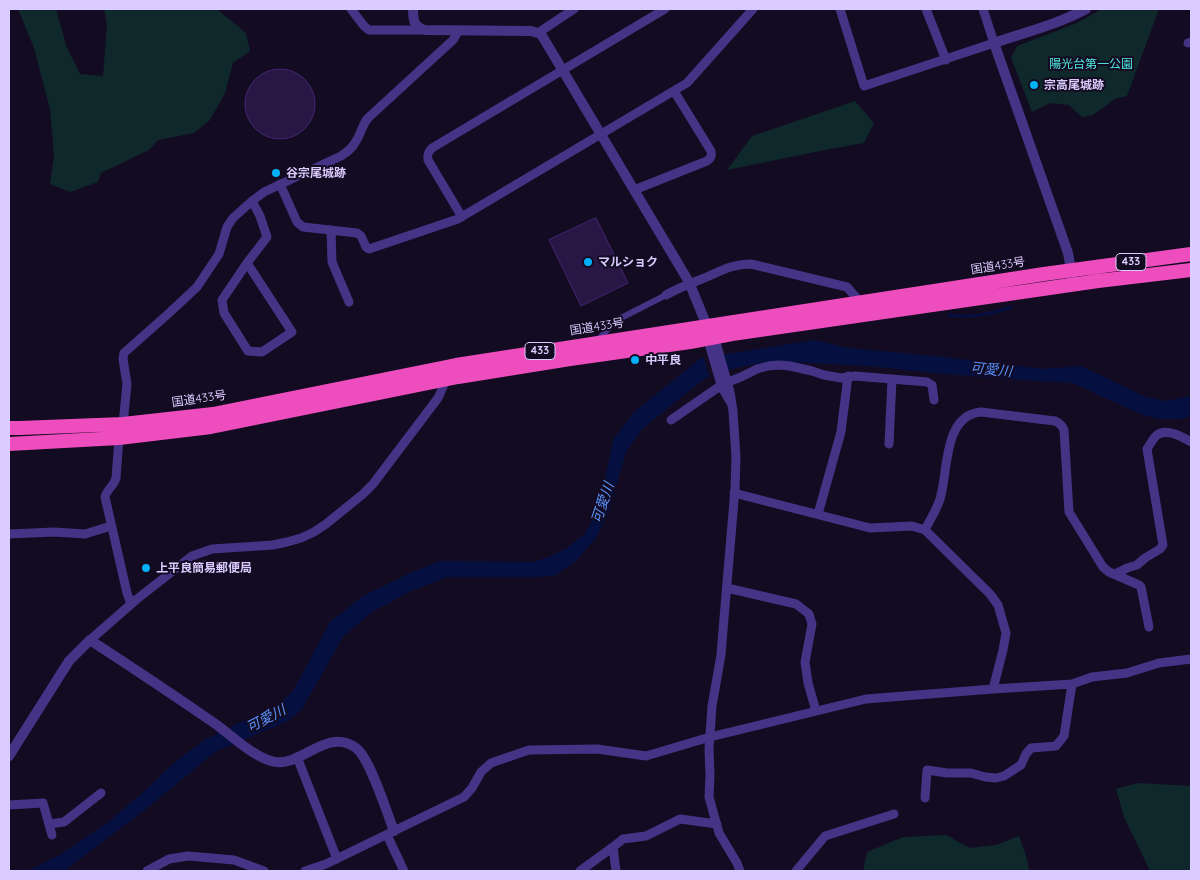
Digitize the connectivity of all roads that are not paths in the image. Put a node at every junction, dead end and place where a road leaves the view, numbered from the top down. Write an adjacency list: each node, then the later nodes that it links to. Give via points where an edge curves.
1 (351, 9): 10 (street, via 369,30)
2 (413, 9): 10 (street, via 415,24)
3 (574, 9): 12 (street)
4 (664, 9): 15 (street)
5 (753, 9): 16 (street, via 690,82)
6 (840, 9): 14 (street, via 864,86)
7 (926, 9): 14 (street)
8 (983, 9): 13 (street)
9 (1086, 9): 13 (street)
10 (425, 30): 11 (street)
11 (458, 30): 12 (street); 18 (street, via 453,40 368,118 349,150)
12 (538, 33): 15 (street)
13 (994, 44): 14 (street); 25 (street)
14 (946, 60)
15 (563, 70): 17 (street); 21 (street, via 423,153)
16 (674, 91): 17 (street); 19 (street, via 712,155 707,161)
17 (601, 134): 19 (street); 21 (street)
18 (280, 184): 20 (street); 22 (street, via 300,225)
19 (634, 190): 27 (street)
20 (252, 201): 24 (street, via 267,237); 40 (street, via 230,221 219,254 197,287 124,353 127,384)
21 (462, 217): 22 (street, via 372,248 366,247 358,233)
22 (330, 230): 30 (street, via 332,262)
23 (1191, 254): 25 (highway, 国道433号 / 433)
24 (247, 263): 24 (street, via 222,300 224,313 248,352 262,352 292,332)
25 (1072, 270): 28 (street); 31 (highway, 国道433号 / 433)
26 (1191, 270): 28 (highway, 国道433号 / 433)
27 (690, 283): 29 (street); 31 (street, via 730,266 751,264 847,287); 32 (street)
28 (1072, 285): 32 (highway, 国道433号 / 433, via 732,334)
29 (666, 295): 33 (street, via 621,318)
30 (349, 302)
31 (860, 302): 32 (highway, 国道433号 / 433)
32 (712, 341): 33 (highway, 国道433号 / 433); 34 (highway, 国道433号 / 433); 37 (street)
33 (596, 342): 34 (highway, 国道433号 / 433)
34 (445, 373): 40 (highway, 国道433号 / 433, via 213,414); 42 (highway, 国道433号 / 433, via 211,427); 53 (street, via 438,398 374,484 326,524 288,542 217,549 192,556)
35 (848, 376): 36 (street); 37 (street, via 841,378 779,365); 47 (street, via 841,432)
36 (892, 379): 38 (street, via 930,383); 45 (street)
37 (724, 381): 39 (street); 46 (street, via 733,411)
38 (934, 400)
39 (671, 420)
40 (123, 424): 41 (highway, 国道433号 / 433)
41 (9, 428)
42 (119, 438): 44 (highway, 国道433号 / 433); 48 (street, via 116,480 105,497)
43 (1191, 442): 51 (street, via 1178,435 1161,433 1148,448 1163,545 1137,565)
44 (9, 444)
45 (889, 444)
46 (734, 493): 47 (street); 52 (street)
47 (818, 514): 49 (street, via 870,528 912,526)
48 (111, 526): 50 (street, via 85,534); 53 (street)
49 (925, 530): 51 (street, via 941,496 951,438 965,417 981,412 1055,421 1064,430 1070,514 1103,567); 58 (street, via 998,605 1006,633)
50 (9, 534)
51 (1115, 574): 54 (street, via 1141,587)
52 (726, 588): 59 (street, via 796,604 809,614 812,624 805,662); 60 (street)
53 (131, 604): 55 (street)
54 (1149, 627)
55 (90, 640): 61 (street, via 70,661); 62 (street, via 258,755 277,762)
56 (1191, 659): 57 (street, via 1092,677)
57 (1072, 684): 58 (street); 64 (street, via 1064,736 1056,746 1031,748 1021,765 996,778 928,770)
58 (993, 689): 59 (street, via 866,699)
59 (816, 711): 60 (street)
60 (710, 738): 68 (street, via 709,797); 69 (street, via 646,756 597,749 528,750 491,763 464,797)
61 (9, 756)
62 (297, 757): 69 (street, via 329,742 345,742 358,749 367,762); 72 (street)
63 (101, 793): 67 (street, via 64,822)
64 (925, 798)
65 (9, 805): 67 (street, via 42,803)
66 (894, 814): 80 (street, via 825,836)
67 (49, 824): 70 (street)
68 (717, 824): 71 (street, via 680,819 646,836 623,839); 79 (street)
69 (390, 833): 72 (street); 76 (street)
70 (52, 835)
71 (613, 847): 77 (street); 78 (street)
72 (338, 859): 75 (street)
73 (147, 871): 74 (street, via 169,859 188,856 234,860)
74 (264, 871)
75 (305, 871)
76 (404, 871)
77 (580, 871)
78 (616, 871)
79 (740, 871)
80 (796, 871)

